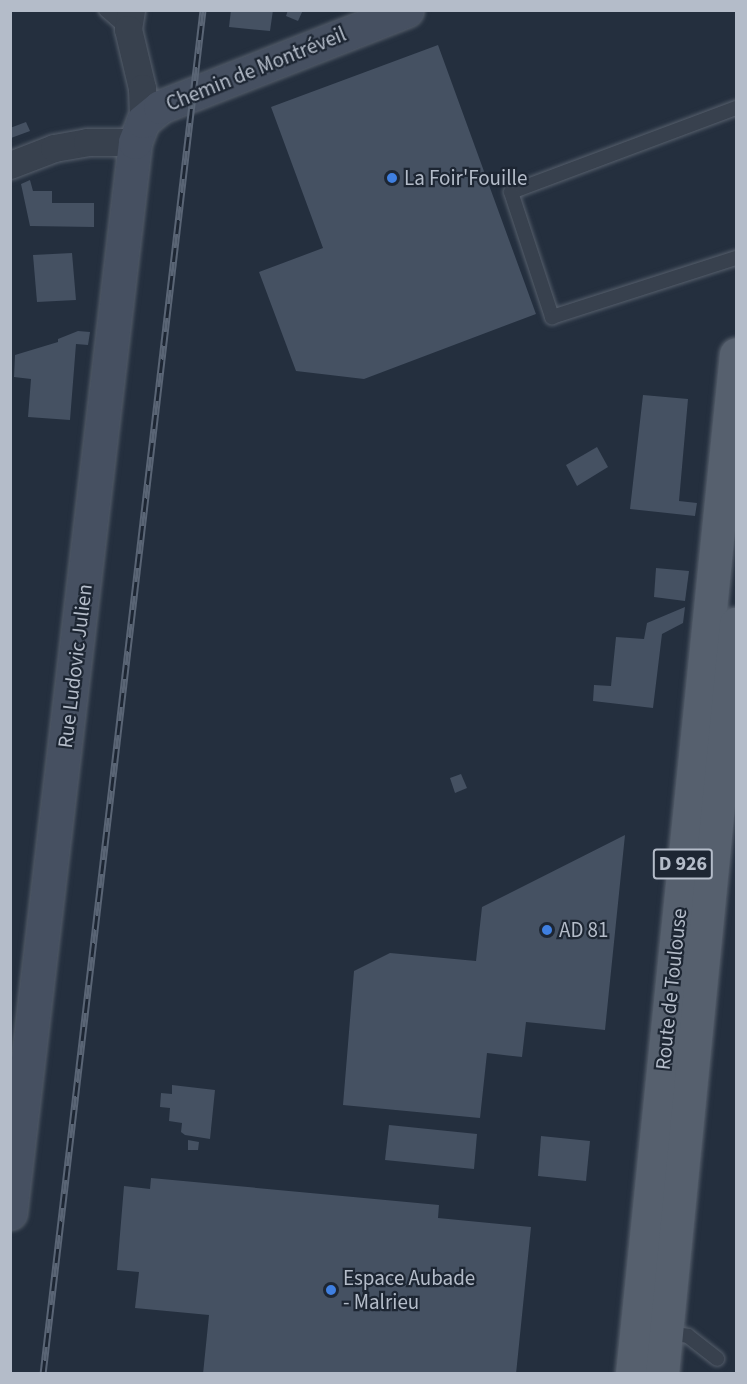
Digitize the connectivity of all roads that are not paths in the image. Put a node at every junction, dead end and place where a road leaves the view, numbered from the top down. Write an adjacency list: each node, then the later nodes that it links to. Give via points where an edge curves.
1 (106, 10): 3 (lane)
2 (407, 10): 5 (main road, Chemin de Montréveil, via 160,106)
3 (129, 20): 5 (street, via 142,88)
4 (736, 108): 7 (lane, via 511,192 552,317)
5 (139, 131): 6 (street, via 54,148); 10 (main road, Rue Ludovic Julien)
6 (10, 165)
7 (736, 258)
8 (736, 354): 11 (main road, Route de Toulouse / D 926)
9 (736, 624): 11 (main road, D 926)
10 (10, 1212)
11 (651, 1332): 12 (lane, via 688,1336); 13 (main road, Route de Toulouse / D 926); 14 (main road, D 926)
12 (717, 1359)
13 (632, 1374)
14 (662, 1374)

